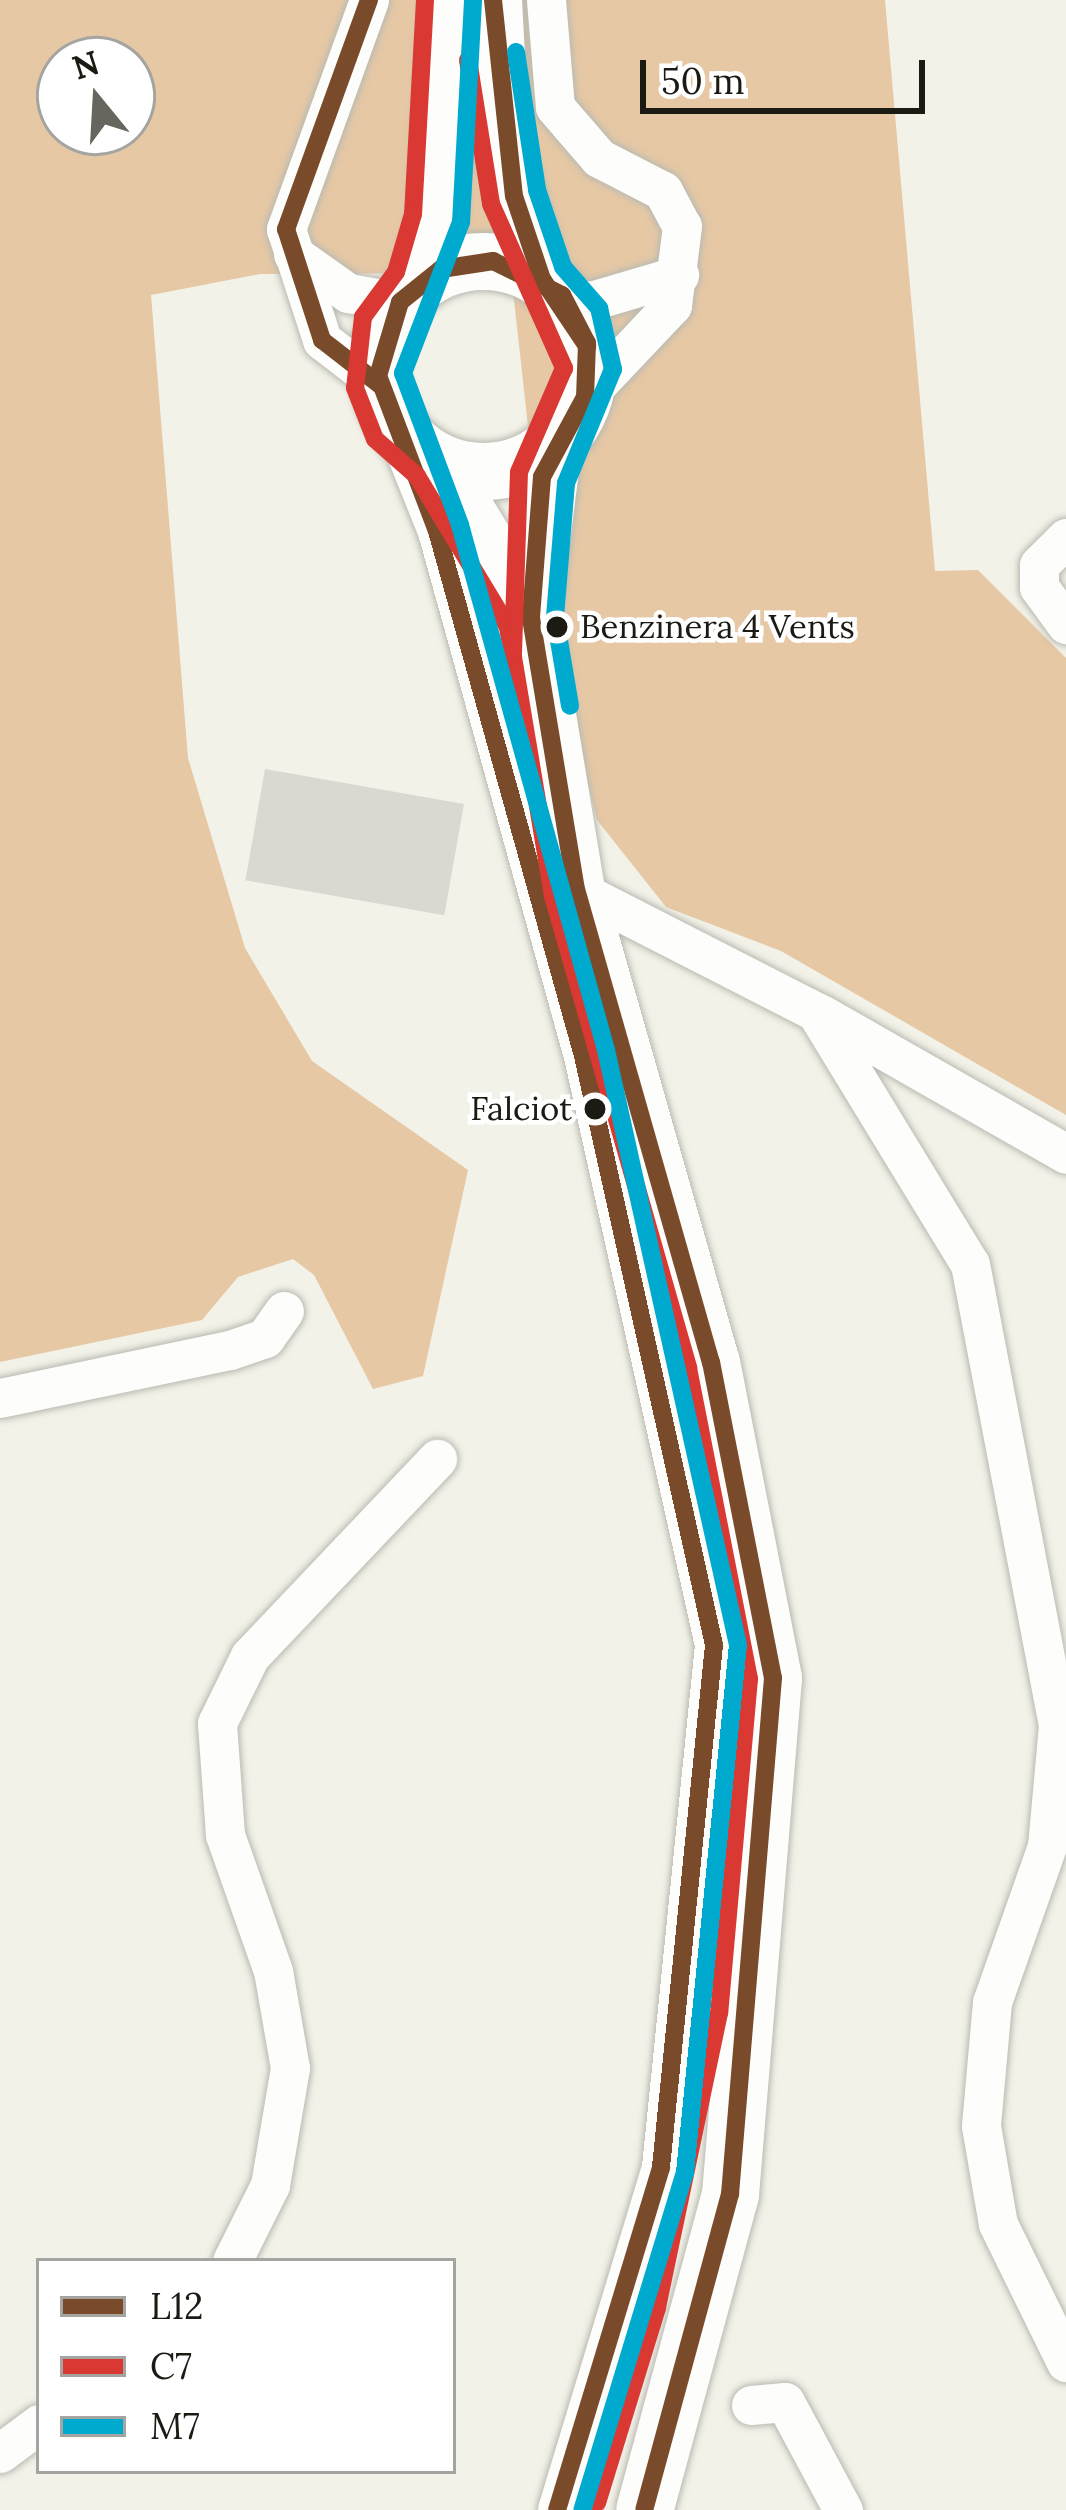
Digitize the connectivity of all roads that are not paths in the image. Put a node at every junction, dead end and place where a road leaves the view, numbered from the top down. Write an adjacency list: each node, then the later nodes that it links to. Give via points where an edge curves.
1 (369, 0): 5 (street, via 287,213)
2 (449, 0): 8 (main road, via 437,218)
3 (493, 0): 7 (main road, via 501,146)
4 (546, 0): 6 (street, via 555,107 599,158 663,191 682,226)
5 (292, 254): 8 (street, via 348,293); 10 (street, via 322,340)
6 (679, 274): 7 (street, via 591,301); 9 (street, via 660,324)
7 (552, 287): 8 (main road, via 493,261); 9 (main road, via 586,343)
8 (409, 292): 10 (main road, via 379,350)
9 (585, 397): 11 (main road)
10 (403, 423): 11 (main road, via 486,472); 13 (main road); 17 (street)
11 (554, 445): 13 (main road)
12 (1066, 538): 14 (street, via 1040,566 1043,603)
13 (531, 618): 15 (main road)
14 (1066, 624)
15 (576, 889): 16 (street); 19 (main road)
16 (816, 1012): 18 (street); 23 (street, via 952,1224 985,1325 1058,1725)
17 (583, 1056): 19 (main road); 30 (street, via 714,1646 661,2167)
18 (1066, 1154)
19 (671, 1222): 24 (main road, via 770,1634 770,1781)
20 (284, 1311): 21 (street, via 265,1338 230,1350)
21 (0, 1398)
22 (437, 1459): 25 (street, via 250,1656 217,1723 225,1834 273,1971 290,2068 270,2185)
23 (1047, 1906): 26 (street, via 992,2002 981,2126 1005,2244)
24 (743, 2017): 31 (main road, via 680,2314); 32 (main road, via 730,2194)
25 (234, 2258)
26 (1066, 2362)
27 (752, 2405): 33 (street, via 785,2402)
28 (36, 2426): 29 (street)
29 (0, 2453)
30 (557, 2510)
31 (620, 2510)
32 (644, 2510)
33 (843, 2510)

